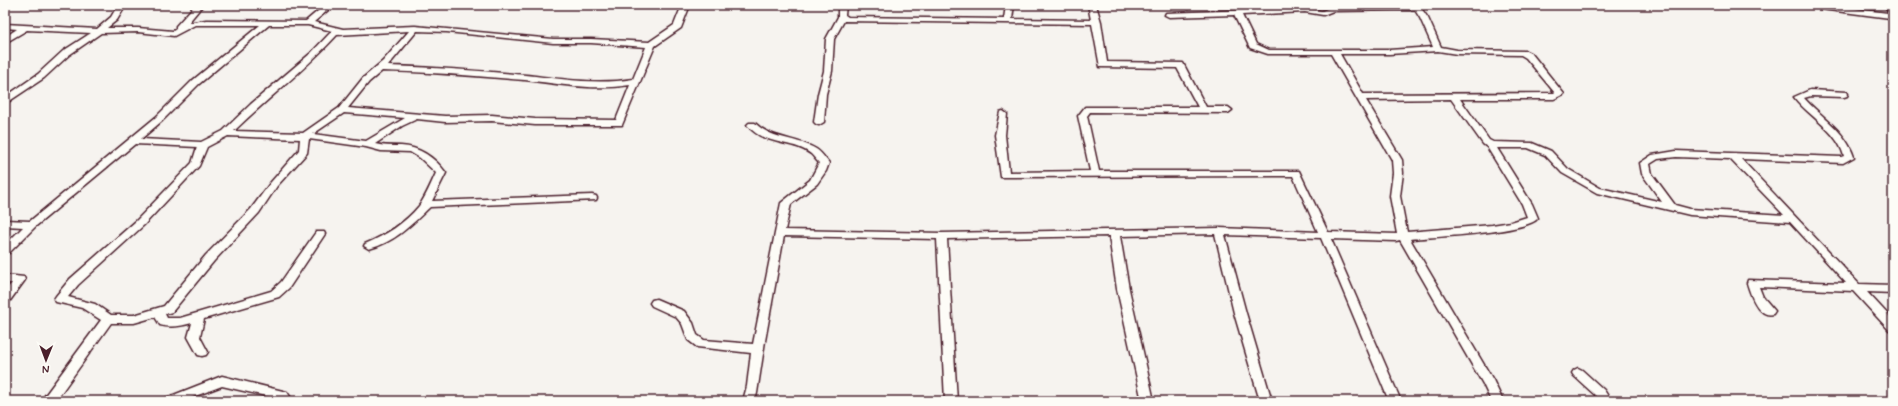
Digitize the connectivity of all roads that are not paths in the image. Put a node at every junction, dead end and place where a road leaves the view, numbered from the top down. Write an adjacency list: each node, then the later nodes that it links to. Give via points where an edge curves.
1 (122, 5): 23 (street, via 114,18)
2 (199, 5): 25 (street)
3 (330, 5): 18 (street)
4 (686, 5): 27 (street, via 678,26)
5 (842, 5): 15 (street)
6 (1010, 5): 16 (street)
7 (1092, 5): 17 (street)
8 (1805, 5): 12 (street, via 1890,16)
9 (1888, 5): 12 (street)
10 (1331, 7): 11 (street); 13 (street, via 1323,13 1305,10)
11 (1416, 7): 28 (street)
12 (1893, 12)
13 (1237, 13): 14 (street); 29 (street, via 1253,46 1268,52)
14 (1169, 15)
15 (842, 17): 16 (street); 41 (street, via 830,39 828,71)
16 (1008, 21): 17 (street)
17 (1096, 22): 36 (street, via 1103,65 1180,65)
18 (308, 23): 19 (street); 24 (street)
19 (266, 24): 25 (street, via 199,22 192,23); 45 (street, via 196,82)
20 (5, 26): 21 (street)
21 (25, 27): 23 (street); 26 (street)
22 (415, 28): 24 (street); 27 (street, via 469,31 553,41); 30 (street)
23 (99, 31): 25 (street, via 138,30); 35 (street, via 66,53 41,76)
24 (343, 31): 43 (street, via 334,33 314,55)
25 (174, 34)
26 (5, 42)
27 (651, 45): 31 (street)
28 (1438, 49): 29 (street); 33 (street, via 1457,52 1523,53 1529,56 1560,94)
29 (1334, 52): 34 (street)
30 (379, 68): 31 (street, via 421,69 580,84 620,85); 37 (street)
31 (636, 81): 40 (street, via 619,123)
32 (1844, 94): 49 (street, via 1810,93 1798,97 1836,133 1849,153 1849,157 1844,160)
33 (1453, 96): 34 (street); 48 (street)
34 (1359, 97): 63 (street, via 1397,160 1395,196)
35 (5, 101)
36 (1203, 108): 38 (street); 50 (street, via 1088,109 1082,116)
37 (342, 110): 40 (street); 44 (street)
38 (1228, 110)
39 (1003, 114): 50 (street, via 1000,135 1004,175 1051,176)
40 (416, 116): 46 (street)
41 (819, 122)
42 (752, 125): 59 (street, via 757,132 813,152 824,163 814,183 786,203)
43 (226, 133): 44 (street); 47 (street)
44 (305, 136): 46 (street); 72 (street, via 304,151 274,184 255,211 210,258 168,309)
45 (133, 141): 47 (street); 56 (street)
46 (368, 144): 52 (street, via 376,148 407,149 417,152 441,173)
47 (203, 146): 74 (street, via 196,164 140,223 74,282 60,299 86,304)
48 (1491, 146): 53 (street, via 1529,144 1548,153 1565,171 1597,190); 63 (street, via 1533,218 1511,225)
49 (1732, 155): 53 (street, via 1676,154 1655,157 1645,163 1647,174); 54 (street)
50 (1095, 173): 61 (street, via 1296,174)
51 (592, 198): 52 (street)
52 (427, 204): 64 (street, via 399,231)
53 (1671, 207): 54 (street, via 1690,212)
54 (1793, 220): 67 (street)
55 (5, 223): 56 (street)
56 (32, 224): 65 (street)
57 (1114, 232): 58 (street); 62 (street); 84 (street, via 1123,289)
58 (1219, 232): 61 (street); 85 (street)
59 (779, 233): 62 (street); 76 (street)
60 (320, 234): 73 (street, via 285,285 275,294)
61 (1324, 234): 63 (street, via 1396,238); 86 (street)
62 (942, 236): 83 (street)
63 (1403, 236): 87 (street)
64 (369, 246)
65 (5, 251)
66 (5, 279): 69 (street, via 20,280)
67 (1856, 288): 68 (street); 71 (street, via 1752,283 1758,299); 75 (street)
68 (1893, 289)
69 (5, 299)
70 (656, 303): 76 (street, via 680,314 687,322 692,337 701,344)
71 (1769, 311)
72 (158, 312): 73 (street, via 164,322 180,322); 74 (street, via 134,319)
73 (199, 317): 77 (street, via 194,337)
74 (108, 319): 79 (street)
75 (1893, 327)
76 (758, 349): 82 (street, via 755,382)
77 (202, 352)
78 (1578, 373): 88 (street, via 1600,392)
79 (47, 401)
80 (170, 401): 81 (street, via 222,381 283,395)
81 (287, 401)
82 (749, 401)
83 (951, 401)
84 (1148, 401)
85 (1266, 401)
86 (1395, 401)
87 (1497, 401)
88 (1605, 401)

